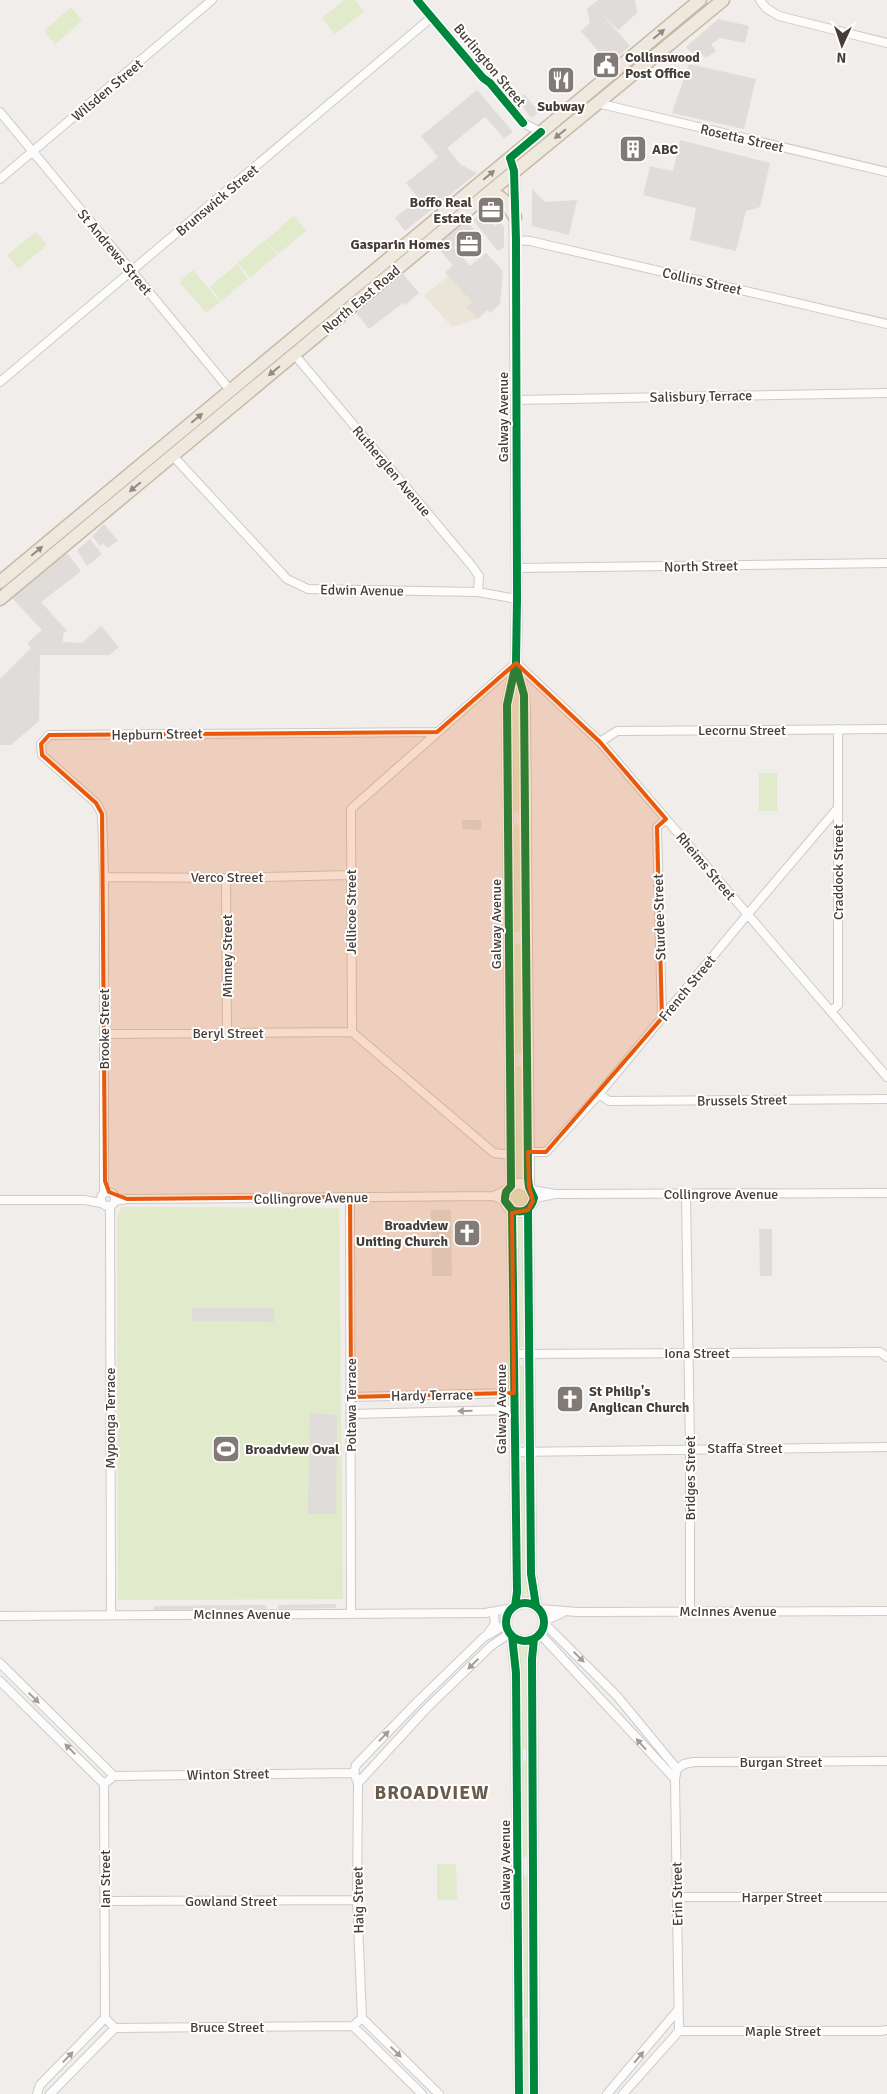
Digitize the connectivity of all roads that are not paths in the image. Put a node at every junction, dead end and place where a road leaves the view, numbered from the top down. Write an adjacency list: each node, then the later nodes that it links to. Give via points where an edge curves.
1 (212, 0): 12 (street, Wilsden Street)
2 (417, 0): 7 (street, Burlington Street)
3 (723, 0): 6 (highway, North East Road)
4 (760, 0): 8 (street, via 779,16)
5 (696, 1): 6 (highway); 11 (highway, North East Road, one-way to 5)
6 (705, 15): 9 (highway, North East Road)
7 (432, 17): 11 (street, Burlington Street, via 523,123); 20 (street, Brunswick Street)
8 (887, 43)
9 (597, 103): 14 (highway, North East Road, one-way to 14); 15 (street, Rosetta Street)
10 (0, 112): 12 (street, St Andrews Street)
11 (540, 132): 13 (highway, North East Road)
12 (32, 153): 16 (street, Wilsden Street); 20 (street, St Andrews Street)
13 (510, 158): 14 (highway); 24 (highway, North East Road, one-way to 13)
14 (514, 171): 17 (highway, North East Road); 18 (street, Galway Avenue)
15 (887, 172)
16 (0, 179)
17 (486, 194): 18 (highway, via 502,197); 22 (highway, North East Road)
18 (515, 217): 19 (street, Galway Avenue)
19 (516, 240): 21 (street, Collins Street); 26 (street, Galway Avenue)
20 (132, 272): 23 (street, Brunswick Street); 24 (street, St Andrews Street)
21 (887, 324)
22 (294, 354): 27 (highway, North East Road, one-way to 27); 32 (street, Rutherglen Avenue, via 472,566 479,576)
23 (0, 382)
24 (230, 390): 27 (highway); 31 (highway, North East Road, one-way to 24)
25 (887, 393): 26 (street, Salisbury Terrace)
26 (516, 400): 30 (street, Galway Avenue)
27 (239, 401): 28 (highway, North East Road)
28 (173, 456): 32 (street, Edwin Avenue, via 287,579 308,588); 34 (highway, North East Road, one-way to 34)
29 (887, 563): 30 (street, North Street)
30 (516, 568): 33 (street, Galway Avenue)
31 (0, 582)
32 (478, 592): 33 (street, Edwin Avenue)
33 (517, 598): 35 (street, Galway Avenue)
34 (0, 599)
35 (516, 663): 38 (street, Jellicoe Street); 39 (street, Rheims Street); 54 (street, Galway Avenue, via 524,695); 55 (street, Galway Avenue, via 507,705)
36 (887, 729): 37 (street, Lecornu Street)
37 (838, 730): 39 (street, Lecornu Street, via 616,731); 40 (street, Craddock Street)
38 (437, 732): 42 (street, Jellicoe Street, via 351,809); 43 (street, Hepburn Street, via 49,735 41,744 42,755 96,803 102,814)
39 (600, 742): 41 (street, Rheims Street)
40 (838, 809): 45 (street, French Street); 46 (street, Craddock Street, via 838,1005)
41 (666, 819): 45 (street, Rheims Street); 47 (street, Sturdee Street, via 657,827)
42 (350, 875): 44 (street, Verco Street); 48 (street, Jellicoe Street)
43 (104, 878): 44 (street, Verco Street); 50 (street, Brooke Street)
44 (226, 878): 49 (street, Minney Street)
45 (747, 915): 46 (street, Rheims Street); 47 (street, French Street)
46 (830, 1011): 51 (street, Rheims Street)
47 (662, 1018): 52 (street, French Street)
48 (352, 1032): 49 (street, Beryl Street); 55 (street, via 494,1153)
49 (227, 1033): 50 (street, Beryl Street)
50 (104, 1034): 62 (street, Brooke Street)
51 (887, 1077)
52 (599, 1094): 53 (street, Brussels Street, via 609,1101); 54 (street, French Street, via 546,1152)
53 (887, 1098)
54 (528, 1152): 57 (street, Galway Avenue)
55 (510, 1156): 56 (street, Galway Avenue)
56 (509, 1188): 57 (street, via 522,1184); 60 (street, Collingrove Avenue); 64 (street)
57 (531, 1192): 59 (street, Collingrove Avenue); 66 (street)
58 (887, 1193): 59 (street, Collingrove Avenue)
59 (686, 1194): 67 (street, Bridges Street)
60 (494, 1196): 61 (street, Collingrove Avenue); 64 (street, Collingrove Avenue)
61 (350, 1197): 62 (street, Collingrove Avenue); 72 (street, Poltawa Terrace)
62 (107, 1199): 63 (street, Collingrove Avenue); 87 (street, Myponga Terrace)
63 (0, 1200)
64 (505, 1201): 65 (street)
65 (512, 1210): 66 (street); 68 (street, Galway Avenue)
66 (528, 1210): 69 (street, Galway Avenue)
67 (689, 1353): 69 (street, Iona Street); 70 (street, Iona Street); 76 (street, Bridges Street)
68 (513, 1354): 69 (street, Iona Street); 71 (street, Galway Avenue)
69 (529, 1354): 77 (street, Galway Avenue)
70 (884, 1354)
71 (514, 1393): 72 (street, Hardy Terrace); 73 (street, Galway Avenue)
72 (351, 1397): 74 (street, Poltawa Terrace)
73 (514, 1410): 74 (street, Hardy Terrace, one-way to 74); 78 (street, Galway Avenue)
74 (352, 1414): 84 (street, Poltawa Terrace)
75 (887, 1447): 76 (street, Staffa Street)
76 (690, 1449): 77 (street, Staffa Street); 81 (street, Bridges Street)
77 (531, 1451): 78 (street, Staffa Street); 80 (street, Galway Avenue, via 532,1574)
78 (514, 1452): 79 (street, Galway Avenue, via 517,1592)
79 (514, 1607): 80 (street, via 525,1603); 85 (street, McInnes Avenue); 91 (street)
80 (538, 1608): 83 (street, McInnes Avenue); 90 (street)
81 (690, 1611): 82 (street, McInnes Avenue); 83 (street, McInnes Avenue)
82 (887, 1611)
83 (569, 1612): 86 (street, McInnes Avenue)
84 (351, 1613): 85 (street, McInnes Avenue); 87 (street, McInnes Avenue)
85 (484, 1613): 89 (street, McInnes Avenue)
86 (557, 1614): 90 (street, McInnes Avenue); 92 (street, via 554,1622)
87 (111, 1615): 88 (street, McInnes Avenue)
88 (0, 1616)
89 (494, 1616): 91 (street, McInnes Avenue); 94 (street, via 494,1624)
90 (544, 1622): 92 (street); 93 (street)
91 (509, 1628): 93 (street, via 523,1640); 94 (street); 102 (street, one-way to 102); 119 (street, Galway Avenue, via 516,1673)
92 (556, 1634): 98 (street, one-way to 98, via 618,1696)
93 (537, 1636): 101 (street, one-way to 93); 120 (street, Galway Avenue, via 532,1659)
94 (484, 1637): 99 (street, one-way to 94, via 356,1765)
95 (0, 1663): 100 (street, one-way to 100)
96 (0, 1682): 103 (street, one-way to 96)
97 (887, 1761): 98 (street, Burgan Street, via 694,1762)
98 (678, 1769): 101 (street, Erin Street)
99 (354, 1773): 100 (street, Winton Street); 102 (street, Haig Street)
100 (114, 1776): 103 (street)
101 (675, 1779): 104 (street, Erin Street)
102 (358, 1783): 106 (street, Haig Street)
103 (104, 1784): 107 (street, Ian Street)
104 (677, 1897): 105 (street, Harper Street); 108 (street, Erin Street)
105 (887, 1897)
106 (357, 1900): 107 (street, Gowland Street); 110 (street, Haig Street)
107 (105, 1901): 109 (street, Ian Street)
108 (678, 2010): 114 (street, Erin Street); 121 (street, one-way to 108)
109 (105, 2018): 112 (street); 115 (street, one-way to 109)
110 (362, 2018): 111 (street); 118 (street, one-way to 118)
111 (353, 2026): 112 (street, Bruce Street); 117 (street)
112 (115, 2028): 116 (street)
113 (887, 2030): 114 (street, Maple Street)
114 (679, 2031): 122 (street)
115 (36, 2094)
116 (50, 2094)
117 (422, 2094)
118 (439, 2094)
119 (519, 2094)
120 (534, 2094)
121 (607, 2094)
122 (623, 2094)

